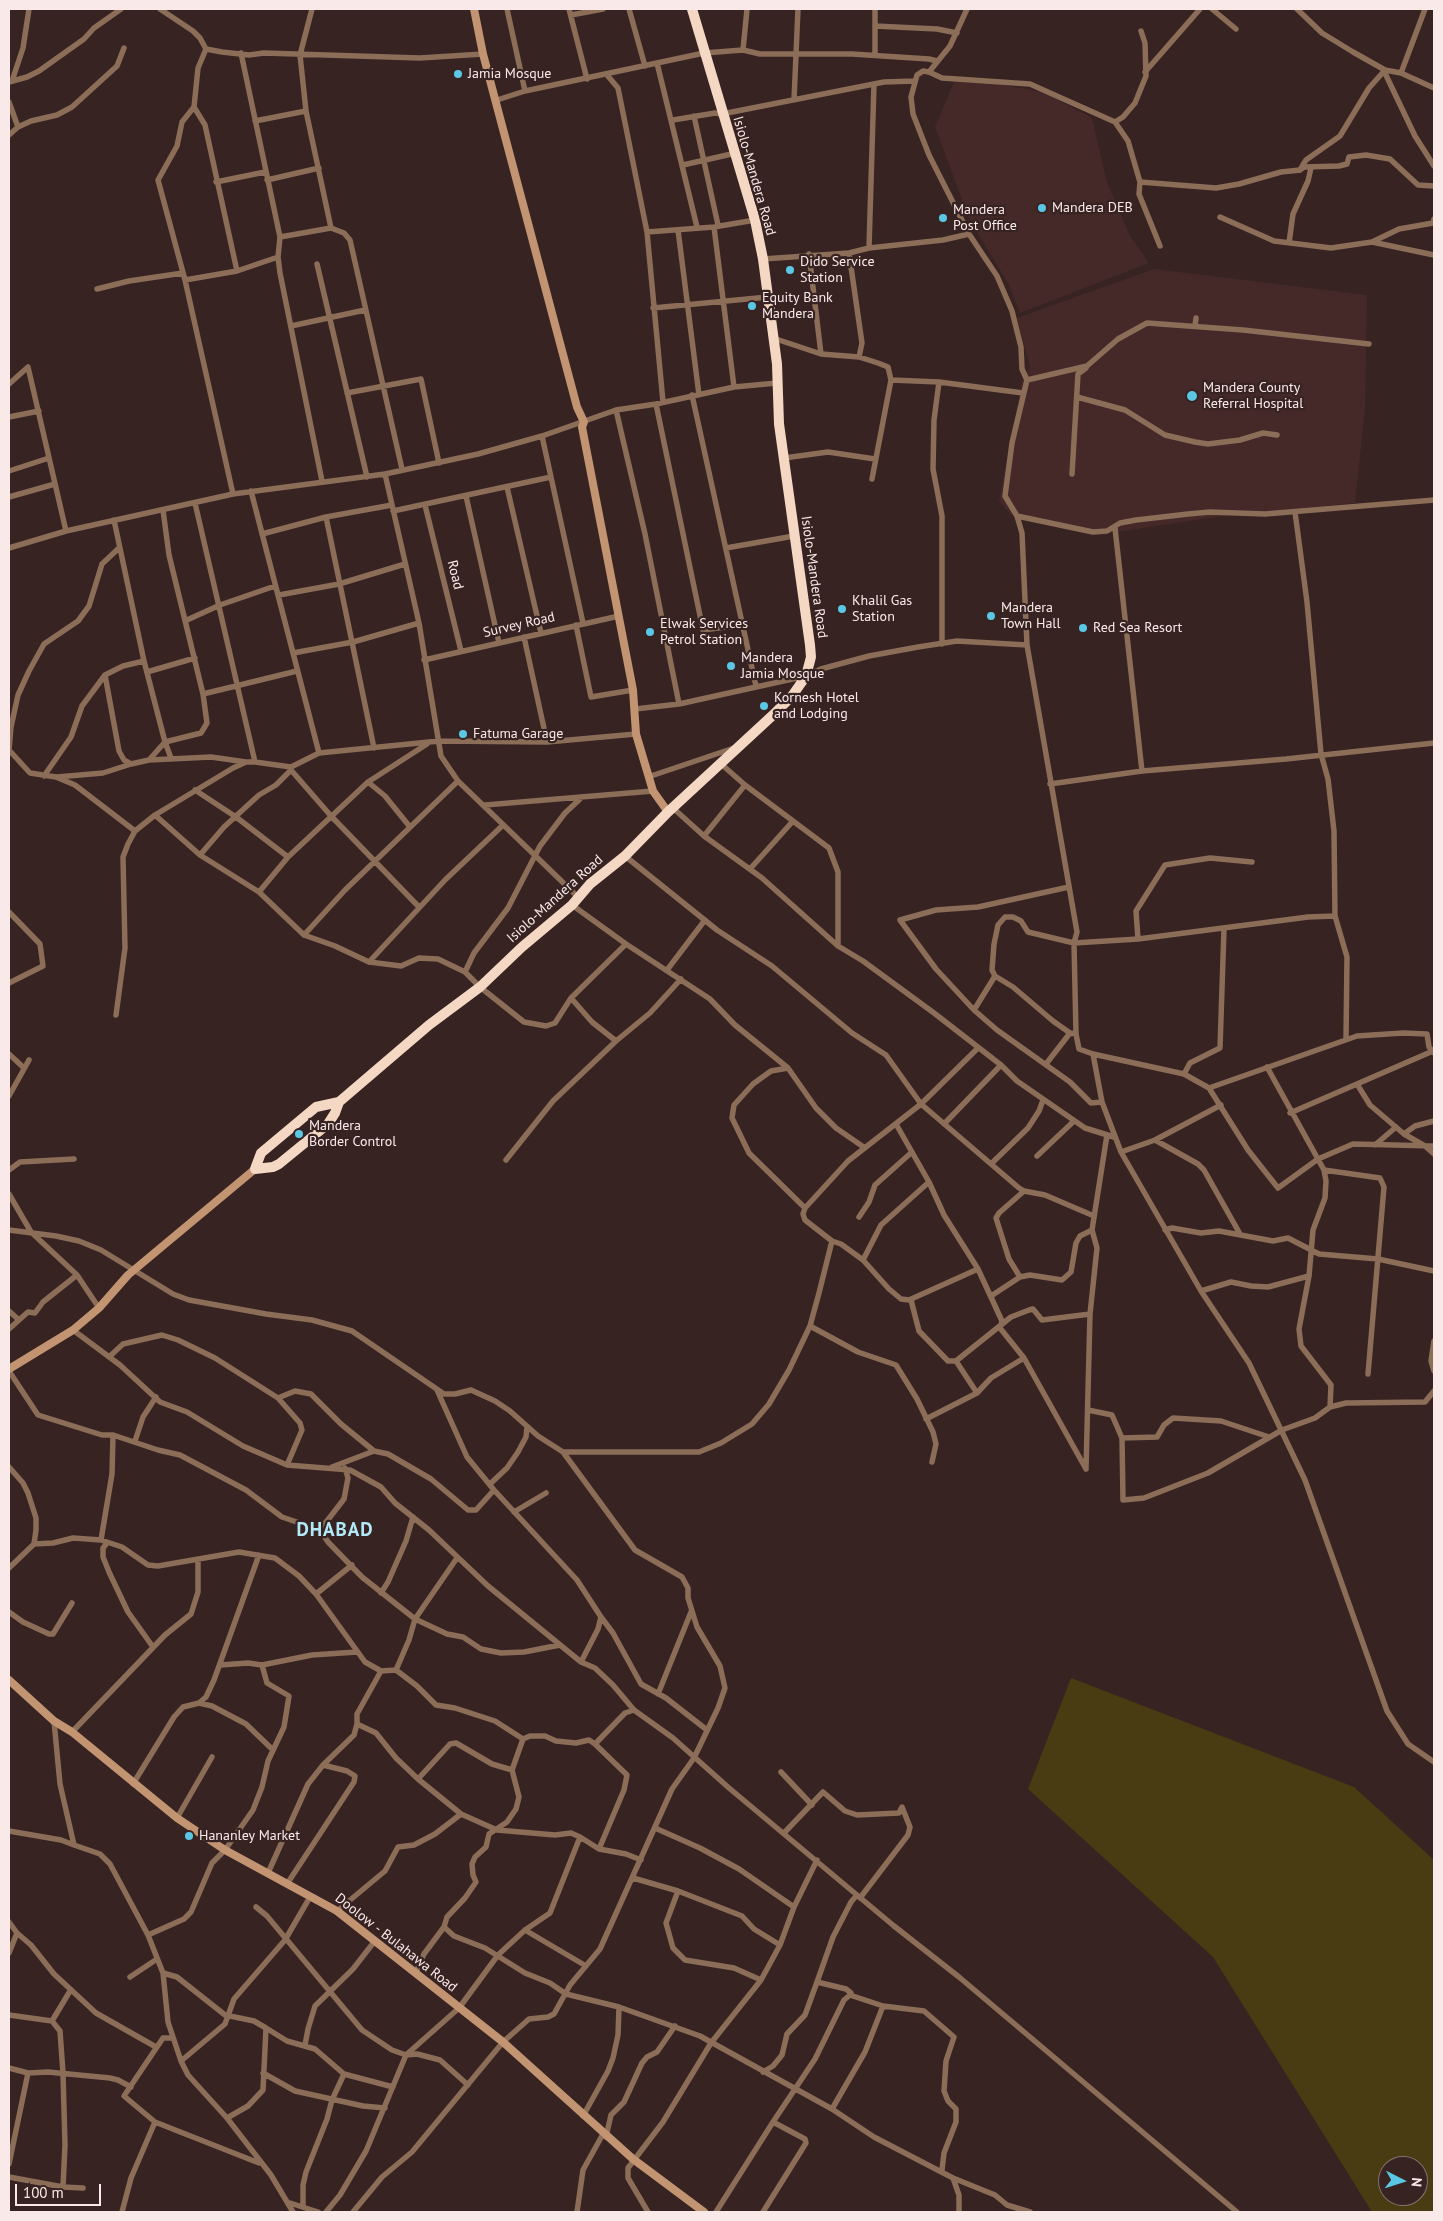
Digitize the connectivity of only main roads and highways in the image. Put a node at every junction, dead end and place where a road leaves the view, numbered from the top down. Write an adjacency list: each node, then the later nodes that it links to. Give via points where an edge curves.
1 (474, 9): 3 (main road, via 577,407 584,422 582,427 633,690 636,734 653,791)
2 (692, 9): 3 (highway, Isiolo-Mandera Road, via 736,153 763,259 784,458 811,657 806,676 792,696)
3 (670, 810): 4 (highway, Isiolo-Mandera Road, via 625,856 590,884 575,902 480,987 429,1025)
4 (339, 1102): 5 (highway, via 316,1107 262,1153); 5 (highway, via 328,1124 273,1167)
5 (255, 1169): 6 (main road, via 135,1270 73,1330)
6 (9, 1370)
7 (9, 1680): 8 (main road, Doolow - Bulahawa Road, via 54,1721 72,1732 177,1818 225,1850 337,1911 503,2042 633,2159)
8 (704, 2212)

